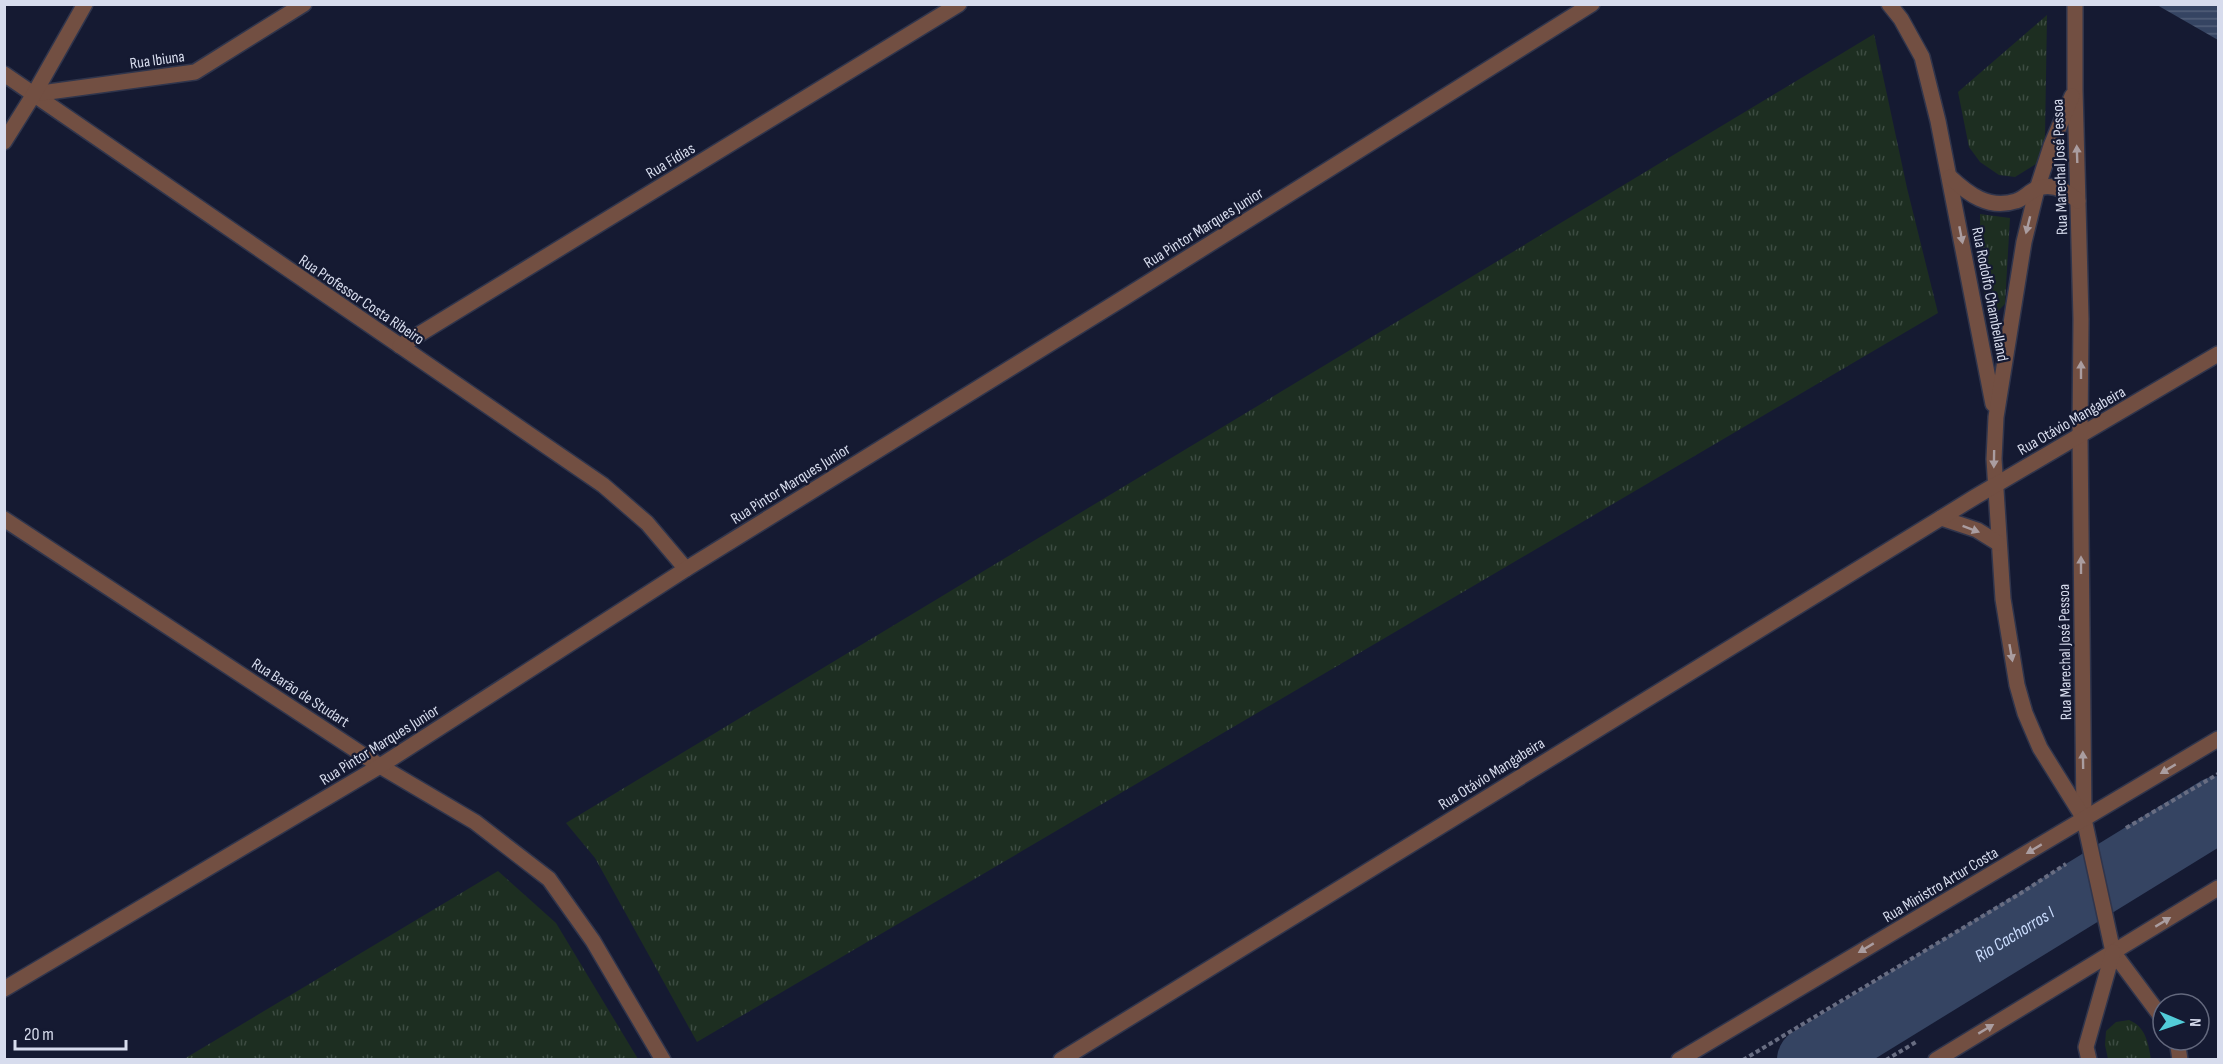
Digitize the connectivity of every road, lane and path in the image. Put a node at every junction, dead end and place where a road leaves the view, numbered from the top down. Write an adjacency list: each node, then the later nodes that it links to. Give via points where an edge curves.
1 (85, 4): 9 (street)
2 (304, 4): 9 (street, Rua Ibiuna, via 195,72)
3 (959, 4): 14 (street, Rua Fídias)
4 (1592, 4): 22 (street, Rua Pintor Marques Junior)
5 (1889, 4): 11 (street, Rua Rodolfo Chambelland, via 1922,57)
6 (2075, 4): 8 (street)
7 (4, 74): 9 (street, Rua Professor Costa Ribeiro)
8 (2075, 90): 12 (street, Rua Marechal José Pessoa); 13 (street, Rua Marechal José Pessoa, one-way to 8)
9 (34, 94): 10 (street); 14 (street, Rua Professor Costa Ribeiro)
10 (4, 142)
11 (1950, 177): 12 (street, Rua Rodolfo Chambelland, via 1977,198 1995,203 2018,201); 16 (street, Rua Rodolfo Chambelland, one-way to 16)
12 (2037, 189): 13 (street, Rua Rodolfo Chambelland, via 2058,188); 16 (street, Rua Marechal José Pessoa, one-way to 16, via 2024,242)
13 (2078, 201): 17 (street, Rua Marechal José Pessoa, one-way to 13)
14 (400, 346): 22 (street, Rua Professor Costa Ribeiro, via 603,485 647,523)
15 (2218, 354): 17 (street, Rua Otávio Mangabeira)
16 (1996, 417): 18 (street, Rua Marechal José Pessoa, one-way to 18)
17 (2080, 435): 18 (street, Rua Otávio Mangabeira); 26 (street, Rua Marechal José Pessoa, one-way to 17)
18 (1995, 485): 19 (street, Rua Otávio Mangabeira); 21 (street, Rua Marechal José Pessoa)
19 (1941, 518): 21 (street, one-way to 21, via 1977,530); 33 (street, Rua Otávio Mangabeira)
20 (4, 519): 24 (street, Rua Barão de Studart)
21 (1998, 543): 26 (street, Rua Marechal José Pessoa, one-way to 26, via 2007,629 2025,713 2040,748)
22 (686, 569): 24 (street, Rua Pintor Marques Junior)
23 (2218, 739): 26 (street, Rua Ministro Artur Costa, one-way to 26)
24 (380, 766): 30 (street, Rua Pintor Marques Junior); 32 (street, Rua Barão de Studart, via 475,822 549,879 593,940)
25 (2218, 774): 27 (path)
26 (2084, 819): 27 (street, Rua Marechal José Pessoa); 34 (street, Rua Ministro Artur Costa, one-way to 34)
27 (2091, 852): 29 (street, Rua Marechal José Pessoa); 35 (path)
28 (2218, 888): 29 (street, one-way to 28)
29 (2113, 952): 31 (street, Rua Marechal José Pessoa); 36 (street, one-way to 29); 37 (street, Rua Marechal José Pessoa, via 2086,1047)
30 (4, 989)
31 (2151, 1003)
32 (663, 1059)
33 (1061, 1059)
34 (1679, 1059)
35 (1743, 1059)
36 (1936, 1059)
37 (2089, 1059)

